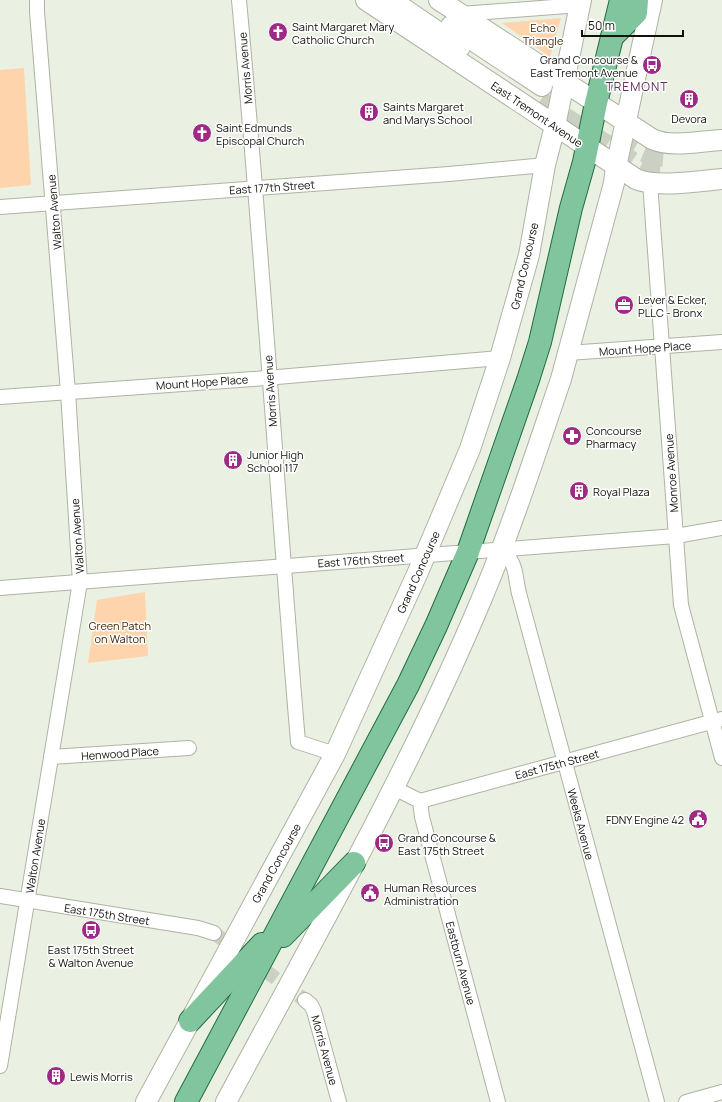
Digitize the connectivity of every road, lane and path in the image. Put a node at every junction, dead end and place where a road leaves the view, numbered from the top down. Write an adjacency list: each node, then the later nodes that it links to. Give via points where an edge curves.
1 (37, 0): 26 (street, Walton Avenue)
2 (239, 0): 25 (street, Morris Avenue)
3 (366, 0): 16 (street, East Tremont Avenue)
4 (391, 0): 5 (street, East Tremont Avenue, via 541,94)
5 (410, 0)
6 (439, 0): 11 (street)
7 (621, 0): 12 (main road)
8 (637, 0): 12 (main road, via 636,13)
9 (652, 0): 15 (street)
10 (580, 2): 11 (street); 13 (street, Grand Concourse)
11 (460, 14): 13 (street)
12 (612, 37): 14 (main road)
13 (564, 83): 14 (street); 16 (street, Grand Concourse)
14 (596, 103): 15 (street); 18 (main road)
15 (626, 123): 17 (street, via 652,140 671,144); 21 (street)
16 (555, 126): 18 (street, East Tremont Avenue); 20 (street, Grand Concourse)
17 (722, 140)
18 (586, 146): 21 (street, East Tremont Avenue); 38 (main road, via 535,356)
19 (722, 153): 22 (street, via 666,164)
20 (545, 165): 25 (street, East 177th Street); 31 (street, Grand Concourse, via 529,255)
21 (616, 167): 24 (street, East Tremont Avenue, via 636,179); 30 (street, via 614,183)
22 (722, 167)
23 (722, 179): 24 (street, East Tremont Avenue)
24 (650, 183): 29 (street, Monroe Avenue)
25 (256, 188): 26 (street, East 177th Street); 32 (street, Morris Avenue)
26 (53, 204): 27 (street, East 177th Street); 33 (street, Walton Avenue)
27 (0, 207)
28 (722, 342): 29 (street, Mount Hope Place)
29 (662, 346): 30 (street, Mount Hope Place); 36 (street, Monroe Avenue)
30 (568, 353): 37 (street)
31 (500, 358): 32 (street, Mount Hope Place); 39 (street, Grand Concourse, via 470,449)
32 (269, 378): 33 (street, Mount Hope Place); 40 (street, Morris Avenue)
33 (68, 392): 34 (street, Mount Hope Place); 41 (street, Walton Avenue)
34 (0, 397)
35 (722, 528): 36 (street, East 176th Street)
36 (676, 536): 37 (street, East 176th Street); 43 (street, Monroe Avenue, via 683,615)
37 (502, 550): 38 (street, East 176th Street); 48 (street, Weeks Avenue, via 516,573 520,597); 49 (street, via 409,760)
38 (468, 552): 39 (street, East 176th Street); 54 (main road, via 408,685)
39 (426, 555): 40 (street, East 176th Street); 45 (street, Grand Concourse)
40 (283, 566): 41 (street, East 176th Street); 45 (street, Morris Avenue, via 298,742)
41 (80, 582): 42 (street, East 176th Street); 46 (street, Walton Avenue)
42 (0, 588)
43 (717, 721): 47 (street, Monroe Avenue); 48 (street, East 175th Street)
44 (189, 748): 46 (street, Henwood Place)
45 (335, 754): 58 (street, Grand Concourse)
46 (51, 756): 53 (street, Walton Avenue)
47 (722, 758)
48 (564, 762): 50 (street, East 175th Street); 66 (street, Weeks Avenue)
49 (394, 788): 50 (street); 51 (street)
50 (420, 801): 65 (street, Eastburn Avenue, via 422,817)
51 (354, 863): 56 (main road); 63 (street)
52 (0, 896): 53 (street, East 175th Street)
53 (27, 901): 55 (street, East 175th Street, via 198,928); 59 (street, Walton Avenue)
54 (284, 921): 56 (main road); 58 (main road)
55 (214, 933)
56 (266, 954): 62 (main road)
57 (306, 1000): 64 (street, Morris Avenue, via 314,1011)
58 (190, 1020): 61 (street, Grand Concourse)
59 (0, 1066)
60 (722, 1092): 67 (street)
61 (146, 1102)
62 (186, 1102)
63 (226, 1102)
64 (339, 1102)
65 (498, 1102)
66 (657, 1102)
67 (686, 1102)

